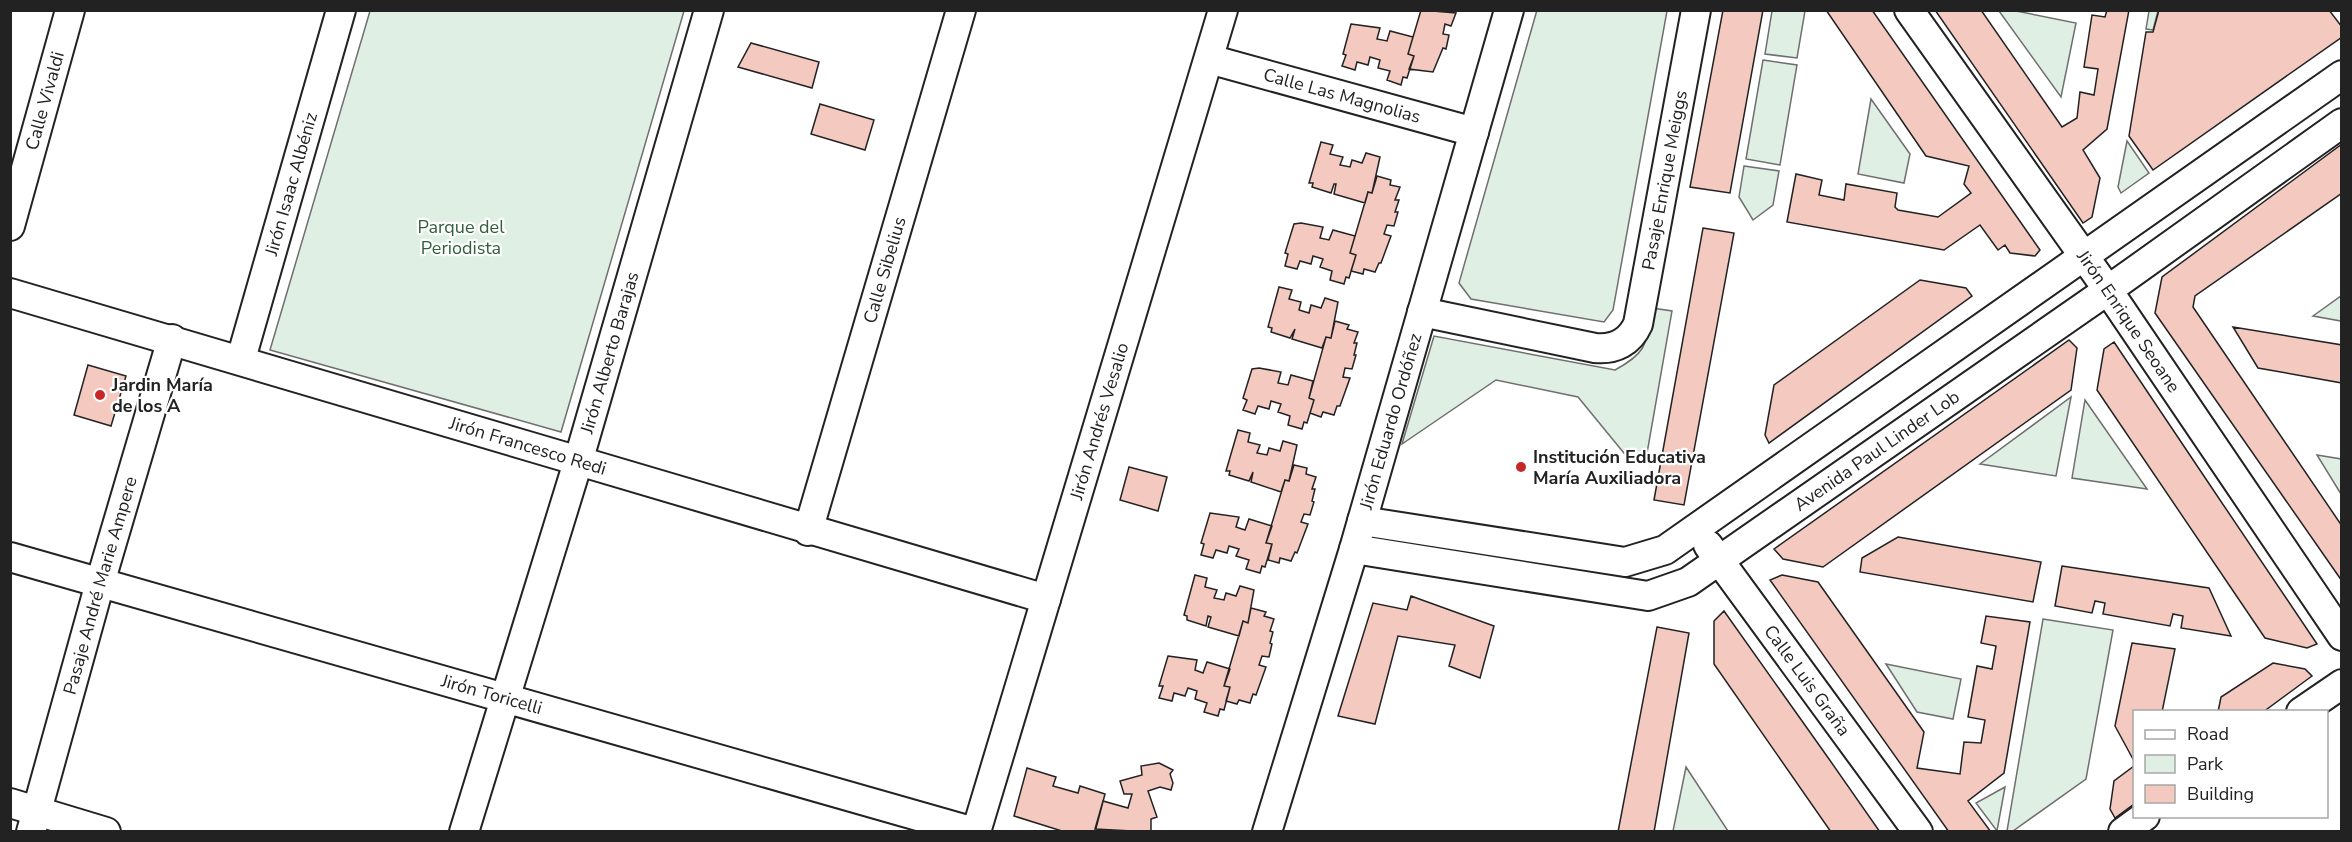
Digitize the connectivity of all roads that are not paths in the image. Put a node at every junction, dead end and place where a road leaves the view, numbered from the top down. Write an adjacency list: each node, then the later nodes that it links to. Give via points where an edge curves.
1 (70, 10): 15 (street, Calle Vivaldi)
2 (340, 10): 21 (street, Jirón Isaac Albéniz)
3 (709, 10): 24 (street, Jirón Alberto Barajas)
4 (961, 10): 27 (street, Calle Sibelius)
5 (1223, 10): 9 (street, Jirón Andrés Vesalio)
6 (1509, 10): 13 (street, Jirón Eduardo Ordóñez)
7 (1696, 10): 19 (street, Pasaje Enrique Meiggs, via 1634,332 1623,343 1595,348)
8 (1909, 10): 16 (street, Jirón Enrique Seoane)
9 (1209, 59): 13 (street, Calle Las Magnolias); 32 (street, Jirón Andrés Vesalio)
10 (2342, 75): 11 (street)
11 (2274, 122): 14 (street); 16 (street)
12 (2342, 123): 14 (street, Avenida Paul Linder Lob)
13 (1474, 132): 19 (street, Jirón Eduardo Ordóñez)
14 (2296, 156): 17 (street, Avenida Paul Linder Lob)
15 (10, 226)
16 (2083, 255): 17 (street, Jirón Enrique Seoane); 22 (street)
17 (2108, 290): 23 (street, Avenida Paul Linder Lob); 33 (street, Jirón Enrique Seoane)
18 (10, 292): 20 (street, Jirón Francesco Redi)
19 (1422, 312): 25 (street, Jirón Eduardo Ordóñez)
20 (172, 339): 21 (street, Jirón Francesco Redi); 31 (street, Pasaje André Marie Ampere)
21 (241, 358): 24 (street, Jirón Francesco Redi)
22 (1886, 396): 23 (street); 26 (street)
23 (1909, 427): 30 (street, Avenida Paul Linder Lob)
24 (578, 462): 27 (street, Jirón Francesco Redi); 35 (street, Jirón Alberto Barajas)
25 (1362, 521): 26 (street, via 1625,562 1665,550); 28 (street, Jirón Eduardo Ordóñez)
26 (1695, 529): 30 (street, Calle Luis Graña)
27 (808, 531): 32 (street, Jirón Francesco Redi)
28 (1354, 549): 30 (street, Avenida Paul Linder Lob, via 1648,596 1688,582); 42 (street, Jirón Eduardo Ordóñez)
29 (10, 557): 31 (street, Jirón Toricelli)
30 (1720, 559): 43 (street, Calle Luis Graña)
31 (100, 584): 35 (street, Jirón Toricelli); 37 (street, Pasaje André Marie Ampere)
32 (1046, 598): 41 (street, Jirón Andrés Vesalio)
33 (2342, 636)
34 (2342, 684): 36 (street)
35 (504, 699): 40 (street, Jirón Alberto Barajas); 41 (street, Jirón Toricelli)
36 (2303, 710)
37 (26, 815): 39 (street)
38 (2142, 818): 44 (street)
39 (106, 831)
40 (464, 831)
41 (975, 831)
42 (1267, 831)
43 (1918, 831)
44 (2123, 831)

